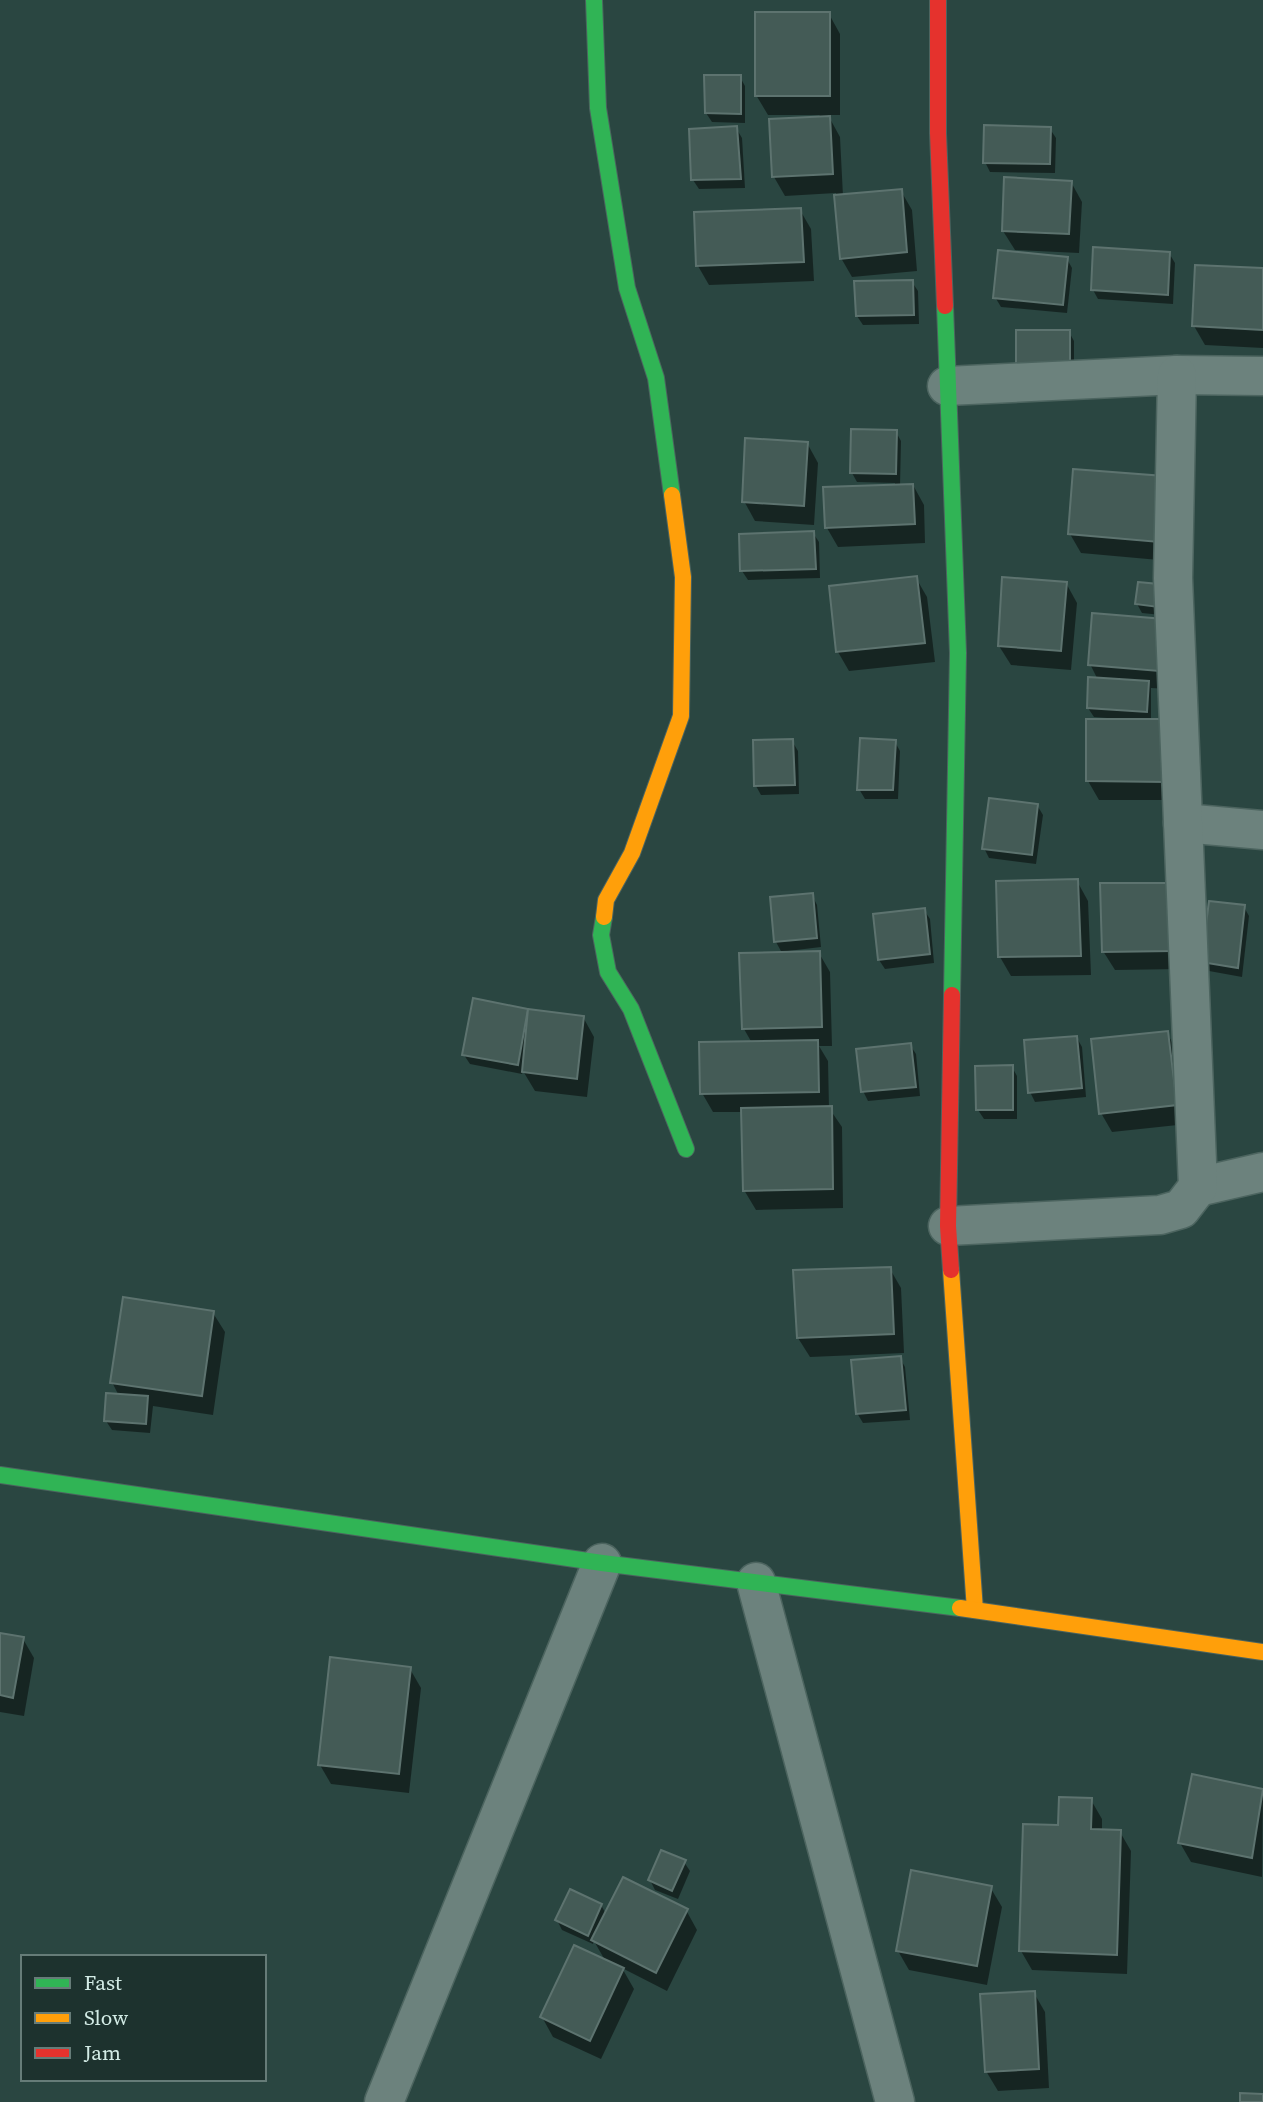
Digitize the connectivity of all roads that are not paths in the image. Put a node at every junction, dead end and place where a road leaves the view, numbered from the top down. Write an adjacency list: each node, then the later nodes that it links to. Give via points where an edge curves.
1 (594, 0): 8 (street, via 598,108 627,288 656,378 683,577 681,716 632,853 606,900 601,935 608,972 631,1009)
2 (938, 0): 5 (street)
3 (1177, 375): 4 (street); 5 (street); 6 (street, via 1173,578)
4 (1263, 376)
5 (947, 386): 11 (street, via 958,653)
6 (1183, 824): 7 (street); 10 (street)
7 (1263, 830)
8 (686, 1149)
9 (1263, 1172): 10 (street)
10 (1198, 1187): 11 (street, via 1181,1209 1160,1215)
11 (948, 1226): 15 (street)
12 (0, 1475): 13 (street)
13 (602, 1563): 14 (street); 17 (street)
14 (756, 1582): 15 (street); 18 (street)
15 (975, 1610): 16 (street)
16 (1263, 1652)
17 (384, 2102)
18 (894, 2102)

